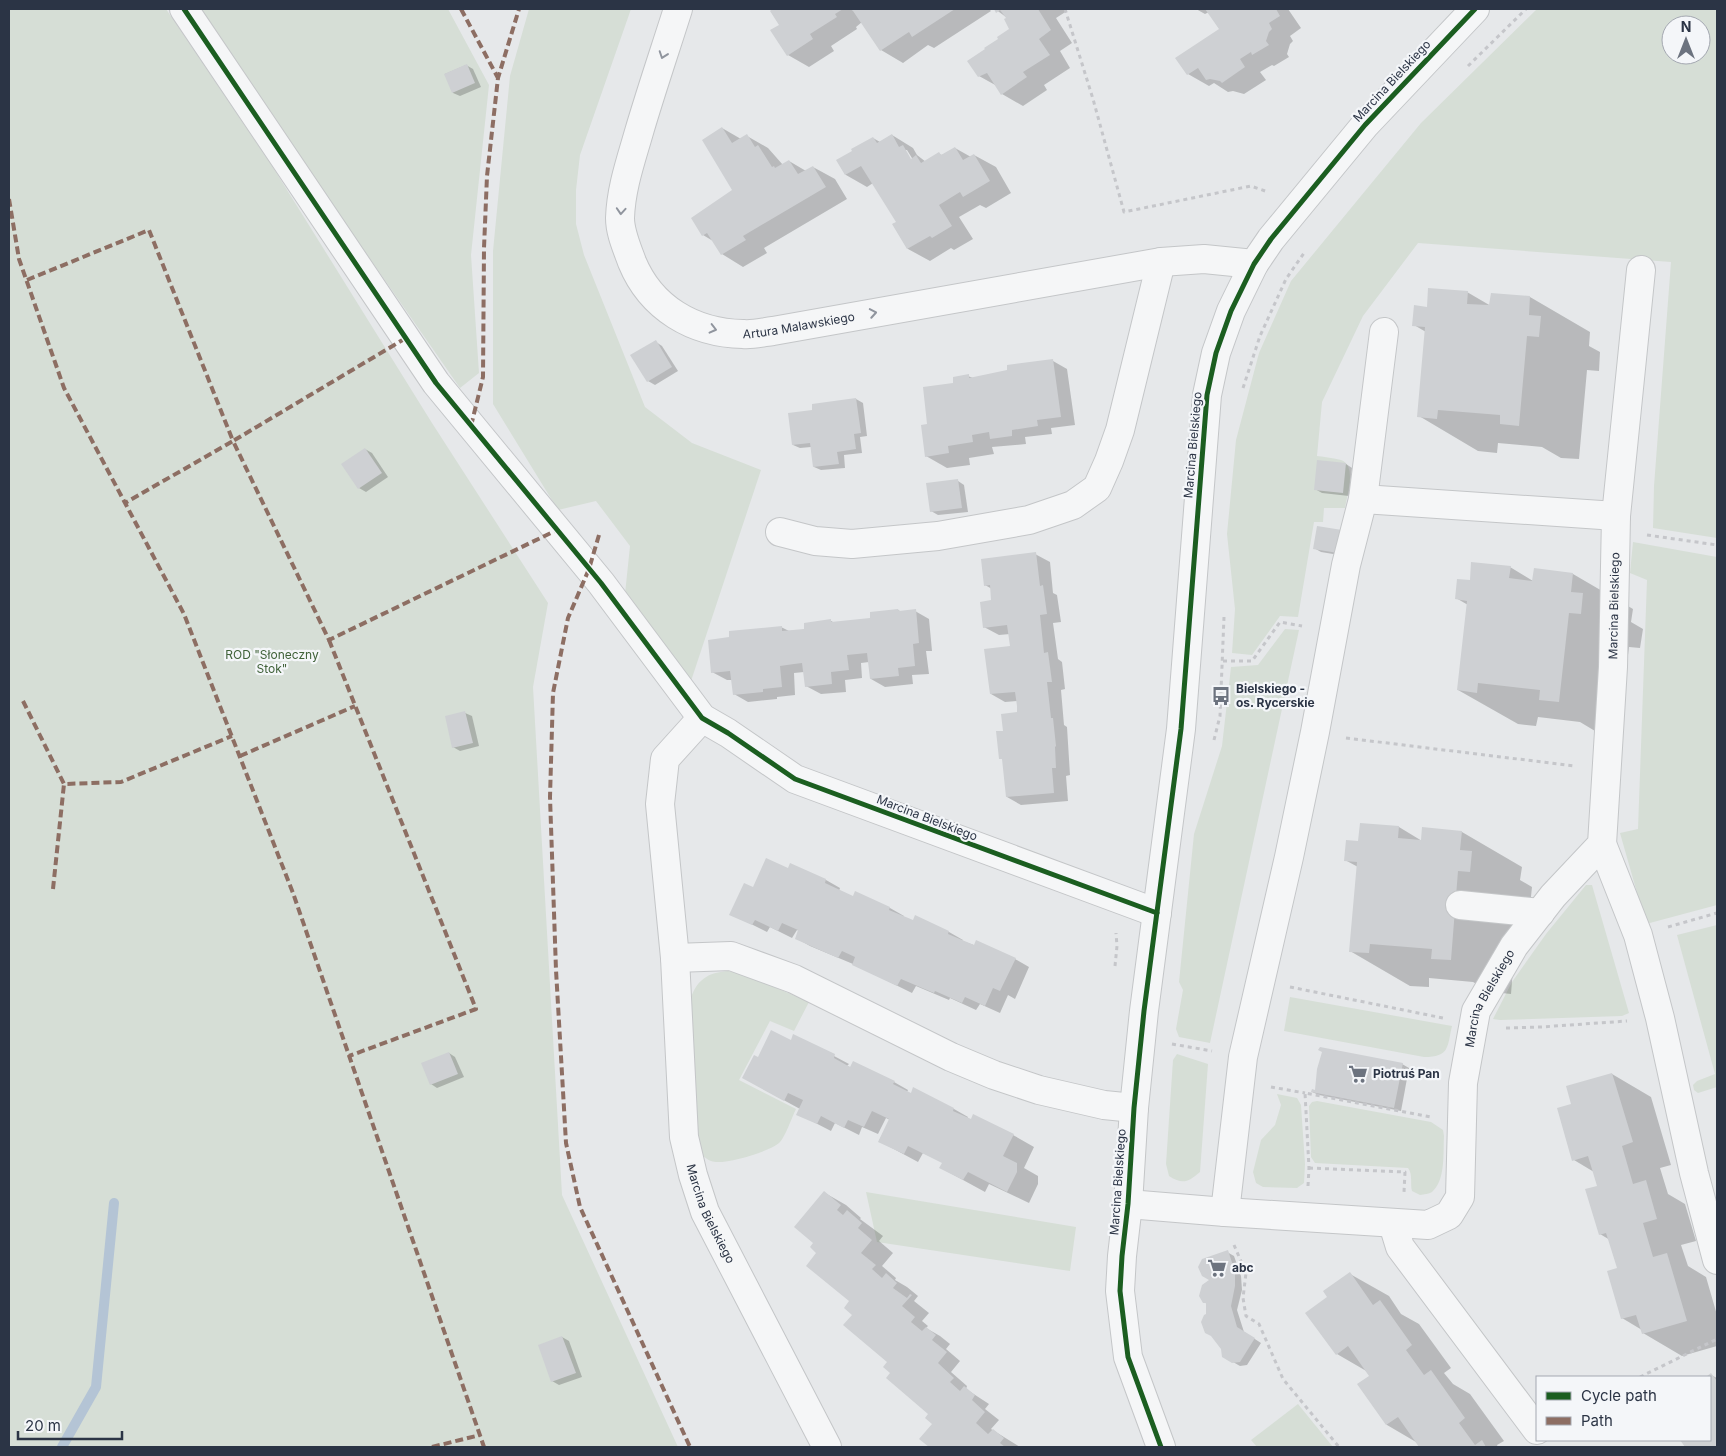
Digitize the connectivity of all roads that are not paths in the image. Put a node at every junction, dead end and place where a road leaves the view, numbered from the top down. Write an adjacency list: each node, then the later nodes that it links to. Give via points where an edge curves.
1 (184, 9): 11 (street, via 436,383 601,584)
2 (678, 9): 4 (street, Artura Malawskiego, one-way to 4, via 634,148 623,190 620,219 625,245 636,270 650,293 666,310 716,331 744,334)
3 (1475, 9): 5 (street, Marcina Bielskiego, via 1365,125)
4 (1161, 262): 5 (street, Artura Malawskiego, via 1204,259); 10 (street, via 1120,430 1109,461 1097,488 1073,506 1029,520 938,536 852,544 814,541)
5 (1254, 264): 14 (street, Marcina Bielskiego, via 1231,311 1216,353 1207,395 1181,728)
6 (1641, 270): 9 (street, Marcina Bielskiego)
7 (1384, 332): 8 (street)
8 (1363, 499): 9 (street); 19 (street, via 1346,565 1295,828 1242,1057)
9 (1616, 523): 12 (street, Marcina Bielskiego, via 1613,667)
10 (780, 532)
11 (702, 718): 14 (street, Marcina Bielskiego, via 795,779); 16 (street, Marcina Bielskiego, via 665,759 660,804)
12 (1602, 844): 15 (street, Marcina Bielskiego); 21 (street, Marcina Bielskiego, via 1638,935)
13 (1460, 905): 15 (street)
14 (1157, 913): 17 (street, Marcina Bielskiego)
15 (1540, 913): 20 (street, Marcina Bielskiego, via 1514,946 1476,1010 1463,1083 1460,1197 1449,1215 1428,1225)
16 (675, 958): 17 (street, via 731,956 794,979 994,1075 1039,1090 1104,1105); 23 (street, Marcina Bielskiego, via 684,1137 693,1175 705,1212)
17 (1134, 1108): 18 (street, Marcina Bielskiego)
18 (1128, 1204): 19 (street, Marcina Bielskiego); 24 (street, Marcina Bielskiego, via 1120,1291 1128,1357)
19 (1224, 1212): 20 (street, Marcina Bielskiego)
20 (1393, 1224): 22 (street, via 1400,1248)
21 (1717, 1260)
22 (1536, 1429)
23 (827, 1447)
24 (1161, 1447)

